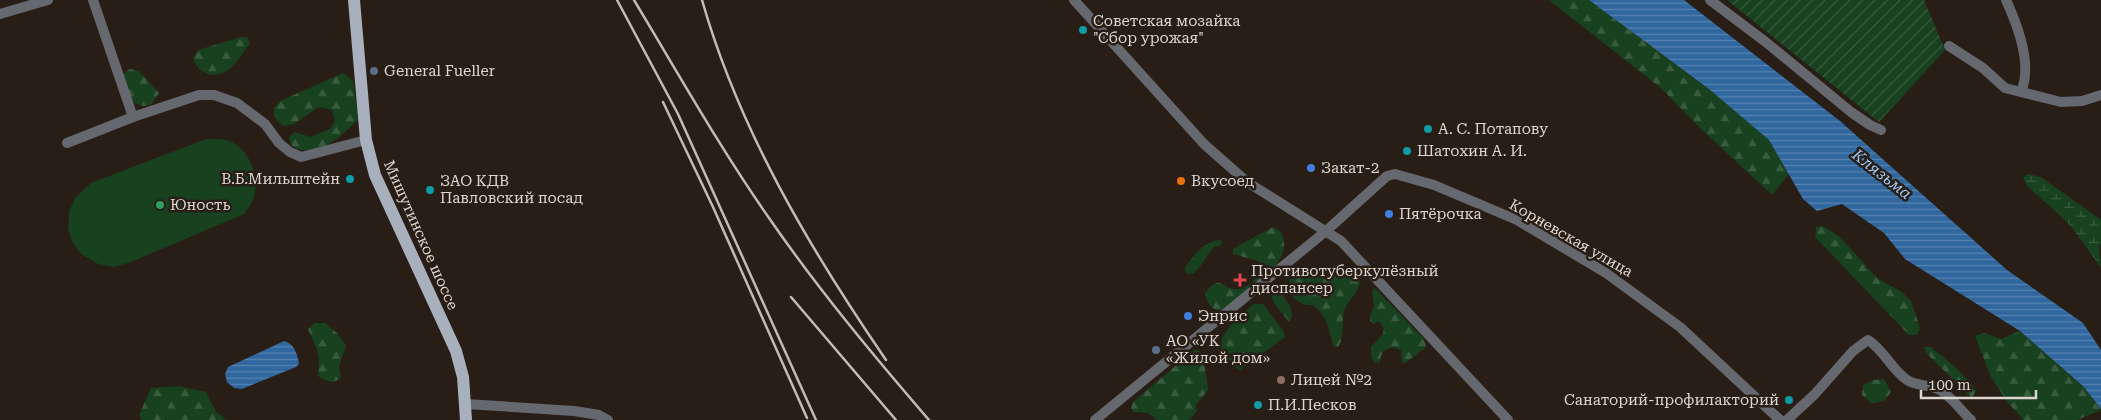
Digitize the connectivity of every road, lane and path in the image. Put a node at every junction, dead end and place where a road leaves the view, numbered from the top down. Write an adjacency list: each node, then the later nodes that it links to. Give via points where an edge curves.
1 (48, 0): 7 (street)
2 (93, 0): 11 (street)
3 (354, 0): 13 (main road, Мишутинское шоссе)
4 (1074, 0): 15 (street, via 1204,144 1247,182)
5 (1710, 0): 12 (street, via 1851,112)
6 (2006, 0): 9 (street, via 2016,22 2022,48 2026,74)
7 (0, 14)
8 (1949, 46): 9 (street, via 1983,68 2005,88)
9 (2021, 91): 10 (street, via 2061,102 2082,101)
10 (2101, 95)
11 (133, 117): 13 (street, via 199,95 214,95 238,103 252,113 266,124 279,143 302,158); 14 (street)
12 (1880, 130)
13 (366, 140): 16 (main road, Мишутинское шоссе, via 375,176 456,351)
14 (67, 143)
15 (1326, 231): 19 (street); 20 (street, via 1341,241); 21 (street, Корневская улица, via 1391,174 1434,185 1517,220 1606,273 1680,327)
16 (466, 404): 17 (main road, Мишутинское шоссе); 18 (street, via 574,411)
17 (466, 420)
18 (608, 420)
19 (1095, 420)
20 (1508, 420)
21 (1780, 420)
22 (1787, 420): 23 (street, via 1868,340 1907,380 1940,390)
23 (1972, 420)

